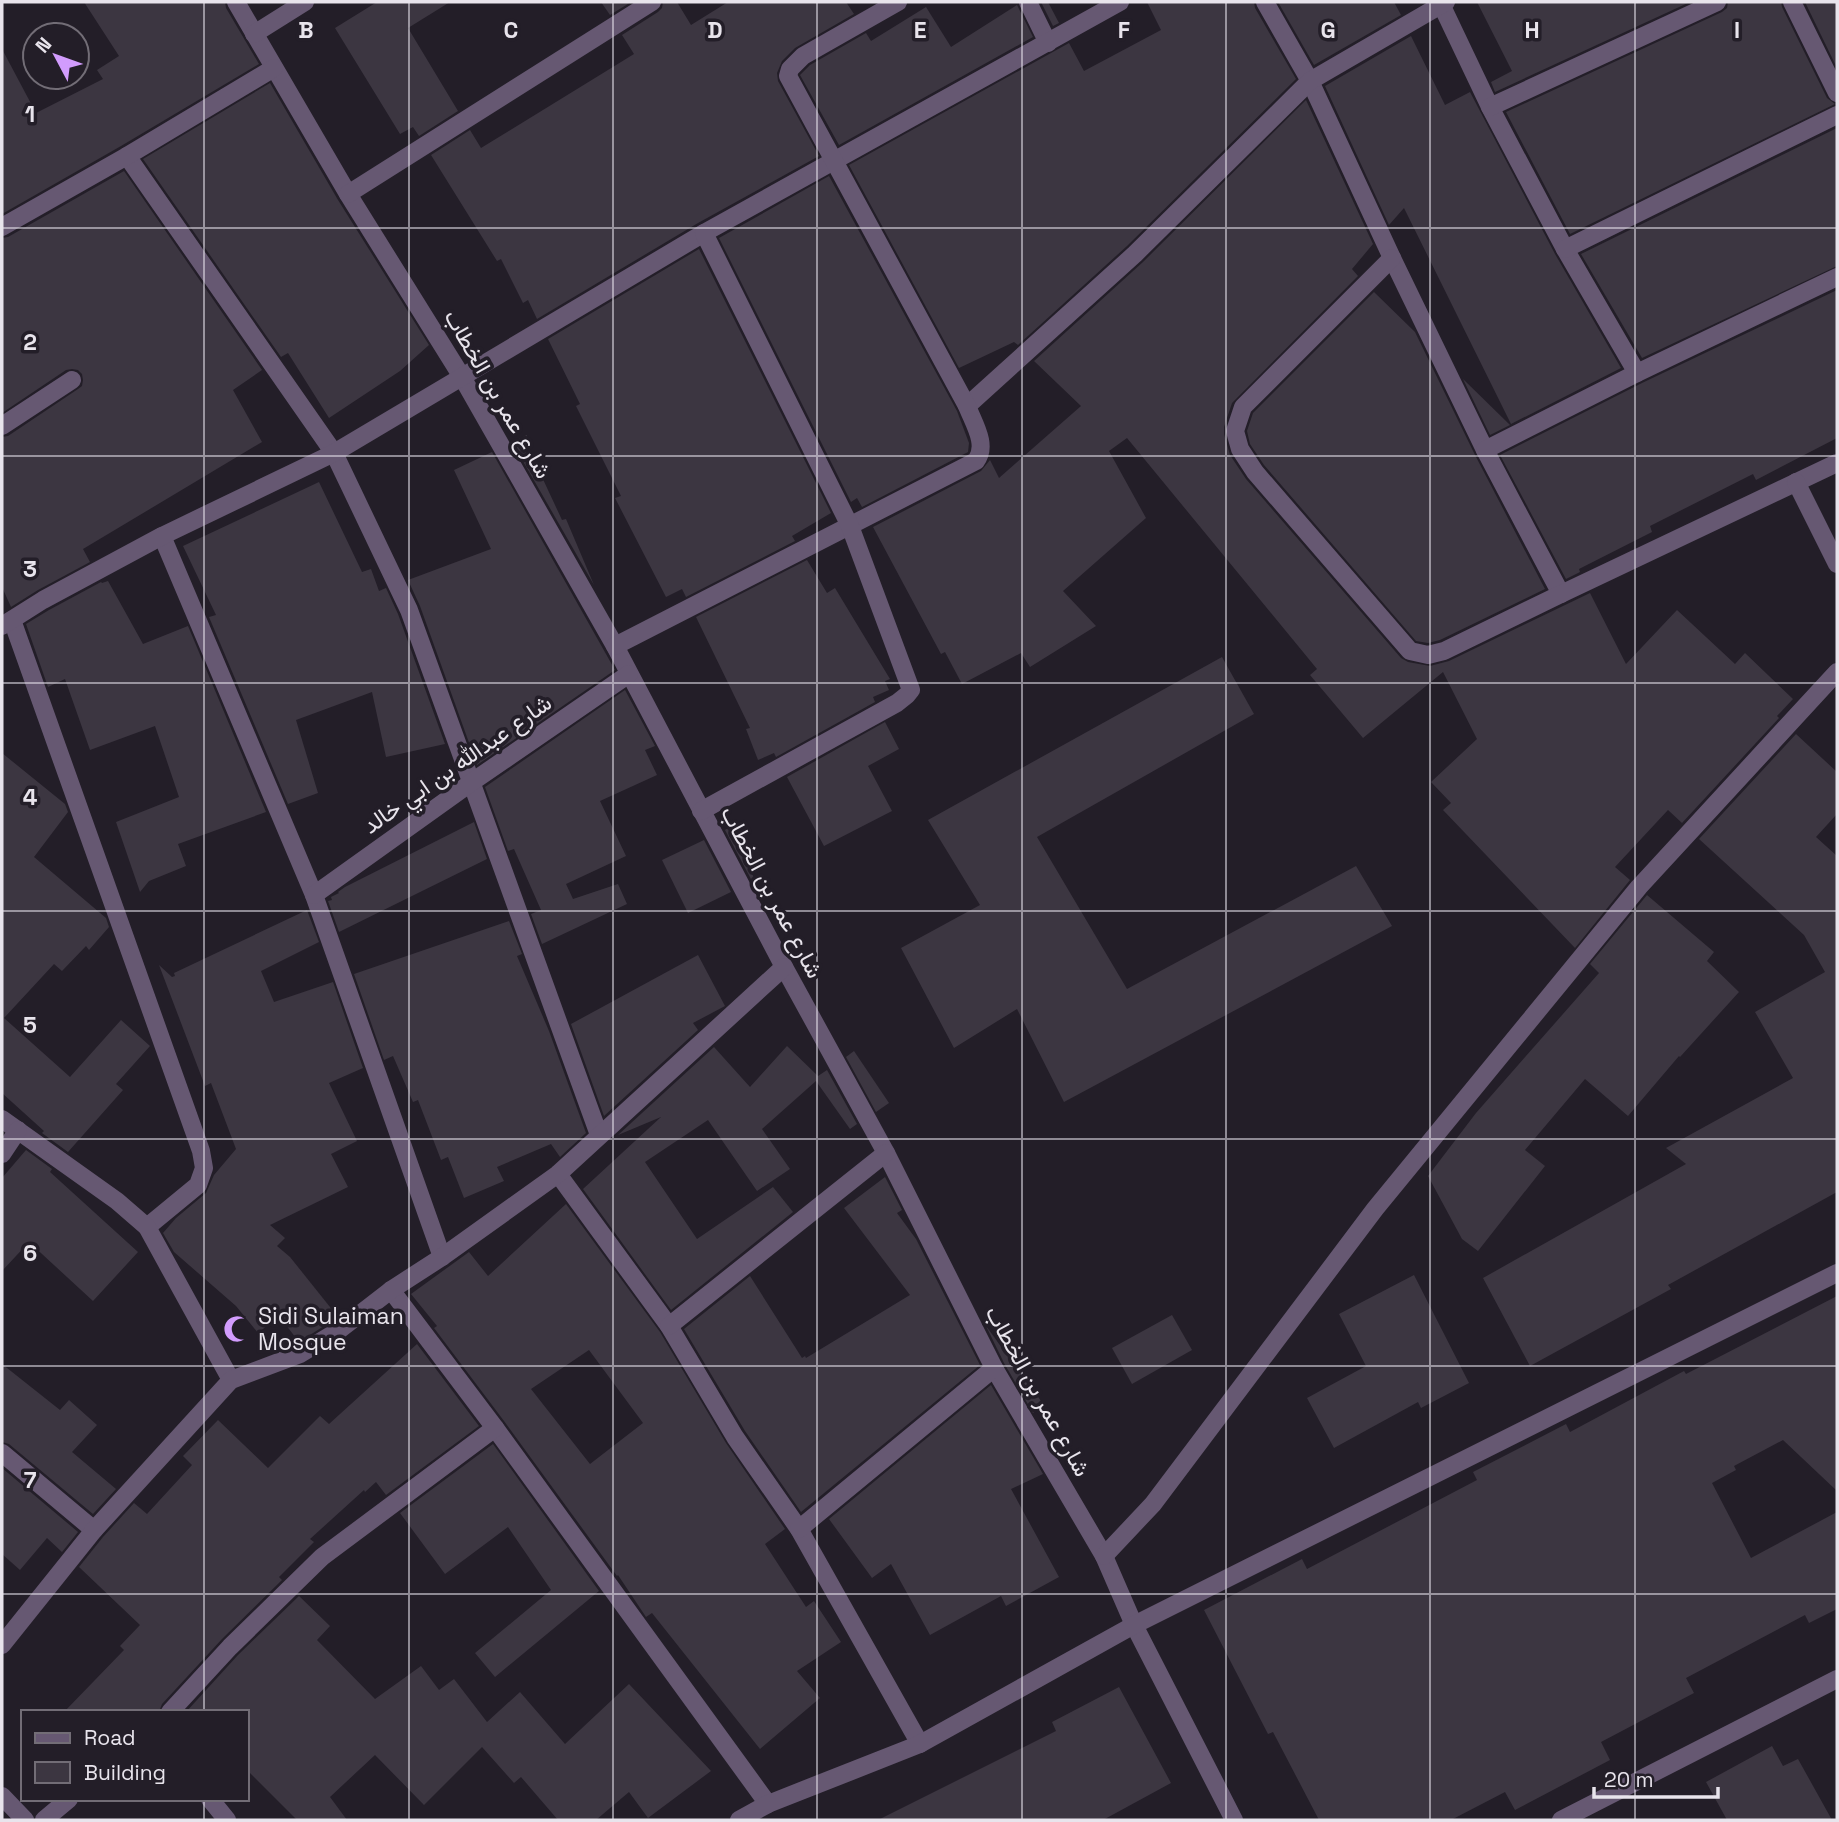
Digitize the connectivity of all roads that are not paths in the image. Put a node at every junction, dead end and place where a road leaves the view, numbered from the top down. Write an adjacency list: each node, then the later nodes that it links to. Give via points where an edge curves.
1 (236, 2): 11 (street, شارع عمر بن الخطاب)
2 (304, 2): 11 (street)
3 (652, 2): 20 (street)
4 (898, 2): 19 (street, via 803,56 790,69 792,86)
5 (1028, 2): 12 (street)
6 (1120, 2): 12 (street)
7 (1265, 2): 14 (street)
8 (1717, 2): 16 (street)
9 (1792, 2): 15 (street)
10 (1444, 3): 14 (street); 16 (street)
11 (254, 34): 13 (street, شارع عمر بن الخطاب)
12 (1048, 43): 19 (street)
13 (274, 68): 18 (street); 20 (street, شارع عمر بن الخطاب)
14 (1310, 80): 24 (street); 29 (street, via 1135,254)
15 (1837, 93)
16 (1490, 107): 23 (street)
17 (1837, 115): 23 (street)
18 (127, 156): 21 (street); 32 (street)
19 (834, 161): 22 (street); 29 (street)
20 (348, 194): 27 (street, شارع عمر بن الخطاب)
21 (2, 228)
22 (704, 233): 27 (street); 35 (street)
23 (1565, 249): 26 (street)
24 (1392, 258): 31 (street); 38 (street, via 1243,407 1235,432 1240,449 1410,651 1428,655 1444,651)
25 (1837, 277): 26 (street)
26 (1637, 373): 31 (street)
27 (462, 377): 32 (street); 40 (street, شارع عمر بن الخطاب)
28 (72, 380): 30 (street)
29 (967, 406): 35 (street, via 981,442 982,453 976,461)
30 (2, 426)
31 (1485, 450): 38 (street)
32 (334, 453): 36 (street); 43 (street, via 409,610)
33 (1837, 463): 34 (street)
34 (1796, 482): 37 (street); 38 (street)
35 (850, 526): 40 (street); 44 (street, via 911,690 897,703)
36 (162, 536): 39 (street); 45 (street)
37 (1837, 564)
38 (1561, 594)
39 (7, 623): 53 (street, via 201,1151 204,1168 198,1185)
40 (615, 646): 42 (street, شارع عمر بن الخطاب)
41 (1837, 672): 64 (street, via 1639,887 1375,1209 1153,1504)
42 (629, 674): 43 (street, شارع عبدالله بن ابي خالد); 44 (street, شارع عمر بن الخطاب)
43 (472, 782): 45 (street, شارع عبدالله بن ابي خالد); 49 (street)
44 (701, 811): 46 (street, شارع عمر بن الخطاب)
45 (314, 895): 54 (street)
46 (783, 968): 49 (street); 50 (street, شارع عمر بن الخطاب)
47 (2, 1119): 48 (street)
48 (18, 1130): 51 (street); 53 (street)
49 (599, 1135): 52 (street)
50 (886, 1153): 57 (street); 58 (street, شارع عمر بن الخطاب)
51 (2, 1154)
52 (558, 1174): 54 (street); 57 (street)
53 (147, 1227): 59 (street)
54 (442, 1257): 56 (street)
55 (1837, 1273): 65 (street)
56 (391, 1290): 59 (street, via 300,1354); 60 (street)
57 (669, 1326): 62 (street, via 734,1437)
58 (994, 1368): 62 (street); 64 (street, شارع عمر بن الخطاب)
59 (231, 1380): 63 (street)
60 (495, 1428): 68 (street, via 322,1556); 73 (street)
61 (2, 1453): 63 (street)
62 (799, 1528): 69 (street)
63 (94, 1530): 66 (street)
64 (1104, 1556): 65 (street, شارع عمر بن الخطاب)
65 (1135, 1625): 69 (street); 78 (street, شارع عمر بن الخطاب)
66 (2, 1645)
67 (1837, 1679): 79 (street)
68 (172, 1710)
69 (920, 1744): 73 (street)
70 (2, 1796): 74 (street)
71 (67, 1801): 75 (street)
72 (212, 1801): 76 (street)
73 (768, 1804): 77 (street)
74 (25, 1820)
75 (44, 1820)
76 (227, 1820)
77 (739, 1820)
78 (1234, 1820)
79 (1561, 1820)

